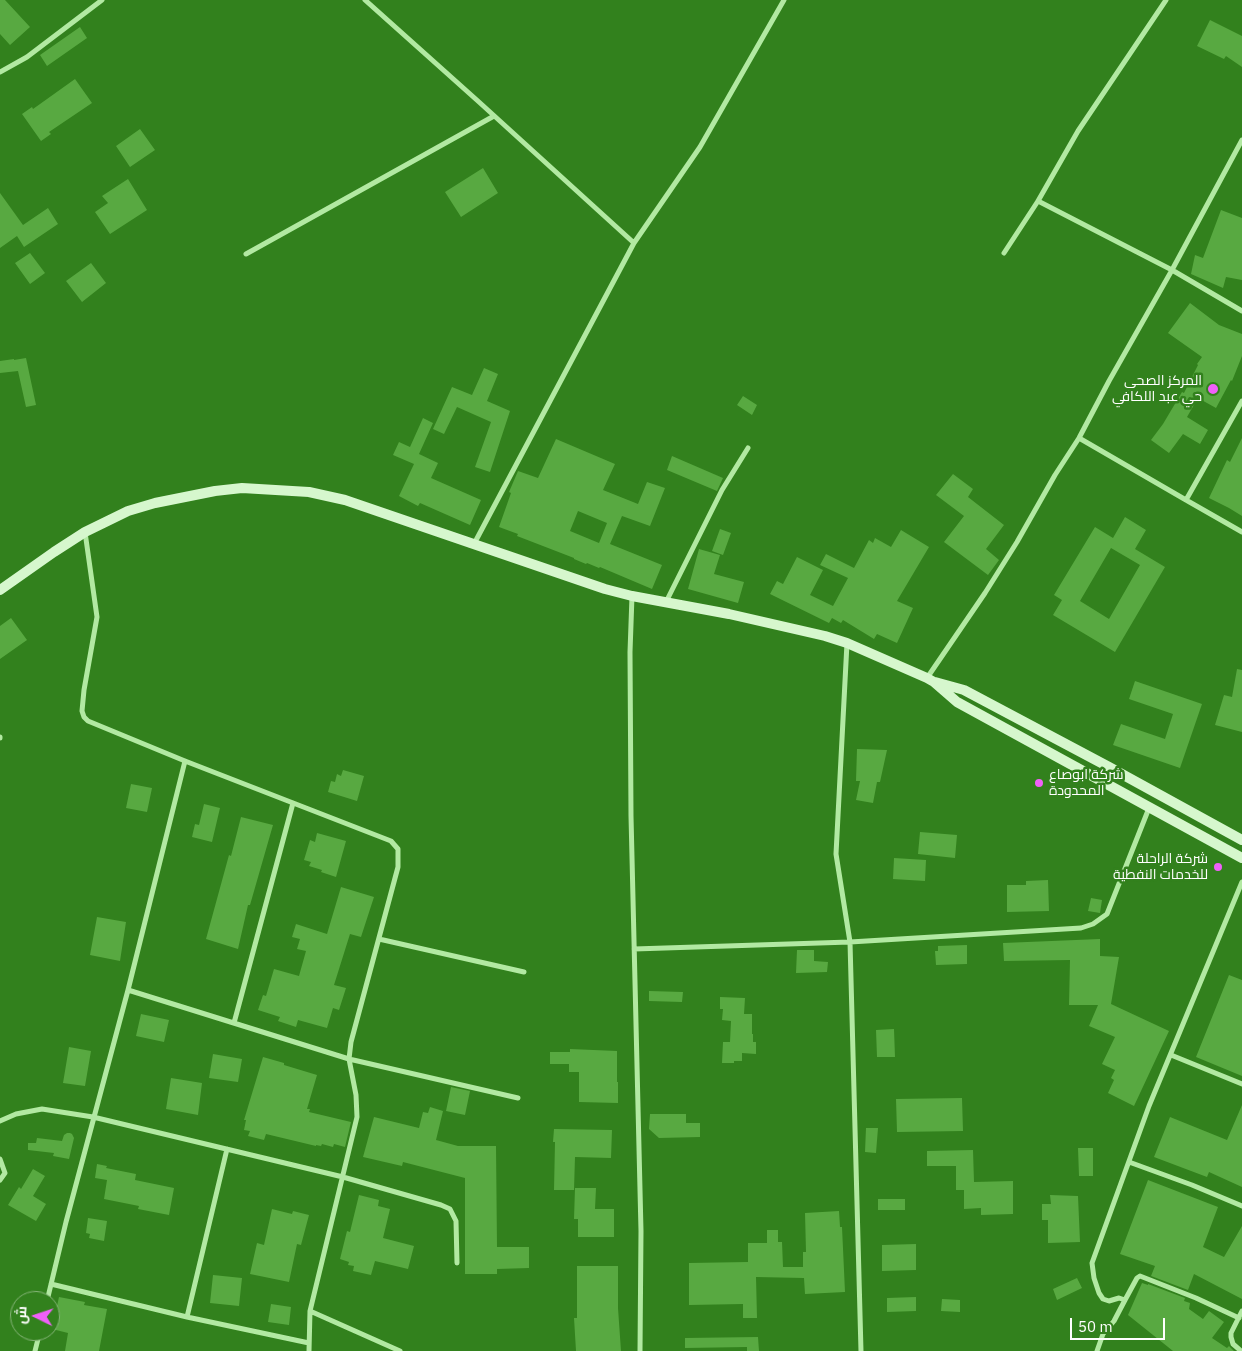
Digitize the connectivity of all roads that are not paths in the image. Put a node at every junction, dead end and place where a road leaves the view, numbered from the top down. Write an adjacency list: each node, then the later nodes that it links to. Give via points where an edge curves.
1 (102, 0): 5 (street, via 26,57)
2 (364, 0): 6 (street)
3 (784, 0): 9 (street, via 700,147)
4 (1166, 0): 8 (street, via 1078,131)
5 (0, 72)
6 (494, 116): 9 (street); 11 (street)
7 (1242, 140): 12 (street)
8 (1038, 201): 10 (street); 12 (street)
9 (634, 243): 20 (street)
10 (1004, 253)
11 (246, 254)
12 (1172, 270): 13 (street); 15 (street)
13 (1242, 311)
14 (1242, 401): 17 (street)
15 (1078, 438): 17 (street); 25 (street)
16 (748, 448): 23 (street, via 722,490)
17 (1186, 500): 19 (street)
18 (85, 532): 20 (street, via 128,511 215,490 242,488 310,492 345,500); 21 (street); 26 (street, via 97,617 84,690 84,717)
19 (1242, 532)
20 (474, 544): 22 (street)
21 (0, 590)
22 (632, 596): 23 (street); 34 (street)
23 (666, 602): 24 (street)
24 (847, 643): 25 (street); 33 (street, via 836,854)
25 (931, 680): 28 (street, via 957,702); 29 (street, via 964,690)
26 (185, 761): 27 (street); 36 (street)
27 (293, 803): 32 (street, via 391,841 398,849 398,867); 37 (street)
28 (1149, 808): 30 (street); 33 (street, via 1107,914 1093,924 1081,928)
29 (1242, 840)
30 (1242, 858)
31 (1242, 882): 38 (street)
32 (379, 939): 35 (street); 39 (street)
33 (850, 942): 34 (street); 62 (street)
34 (634, 949): 61 (street, via 641,1232)
35 (524, 972)
36 (128, 990): 37 (street); 42 (street)
37 (234, 1023): 39 (street)
38 (1171, 1055): 40 (street); 46 (street)
39 (349, 1059): 41 (street); 47 (street, via 357,1117)
40 (1242, 1084)
41 (518, 1098)
42 (93, 1117): 43 (street, via 42,1109 16,1114); 44 (street); 51 (street)
43 (0, 1122)
44 (227, 1149): 47 (street); 56 (street)
45 (0, 1159): 48 (street, via 5,1173)
46 (1129, 1162): 49 (street); 53 (street, via 1092,1266 1103,1300)
47 (343, 1176): 50 (street, via 450,1209 456,1221); 54 (street)
48 (0, 1180)
49 (1242, 1206)
50 (457, 1263)
51 (51, 1284): 52 (street); 56 (street)
52 (49, 1291)
53 (1125, 1300): 57 (street, via 1140,1276); 63 (street, via 1103,1334)
54 (310, 1311): 58 (street); 60 (street)
55 (1242, 1312): 57 (street)
56 (187, 1317): 58 (street)
57 (1239, 1318): 64 (street, via 1231,1337 1232,1344)
58 (309, 1343): 59 (street)
59 (310, 1351)
60 (400, 1351)
61 (640, 1351)
62 (861, 1351)
63 (1097, 1351)
64 (1241, 1351)

